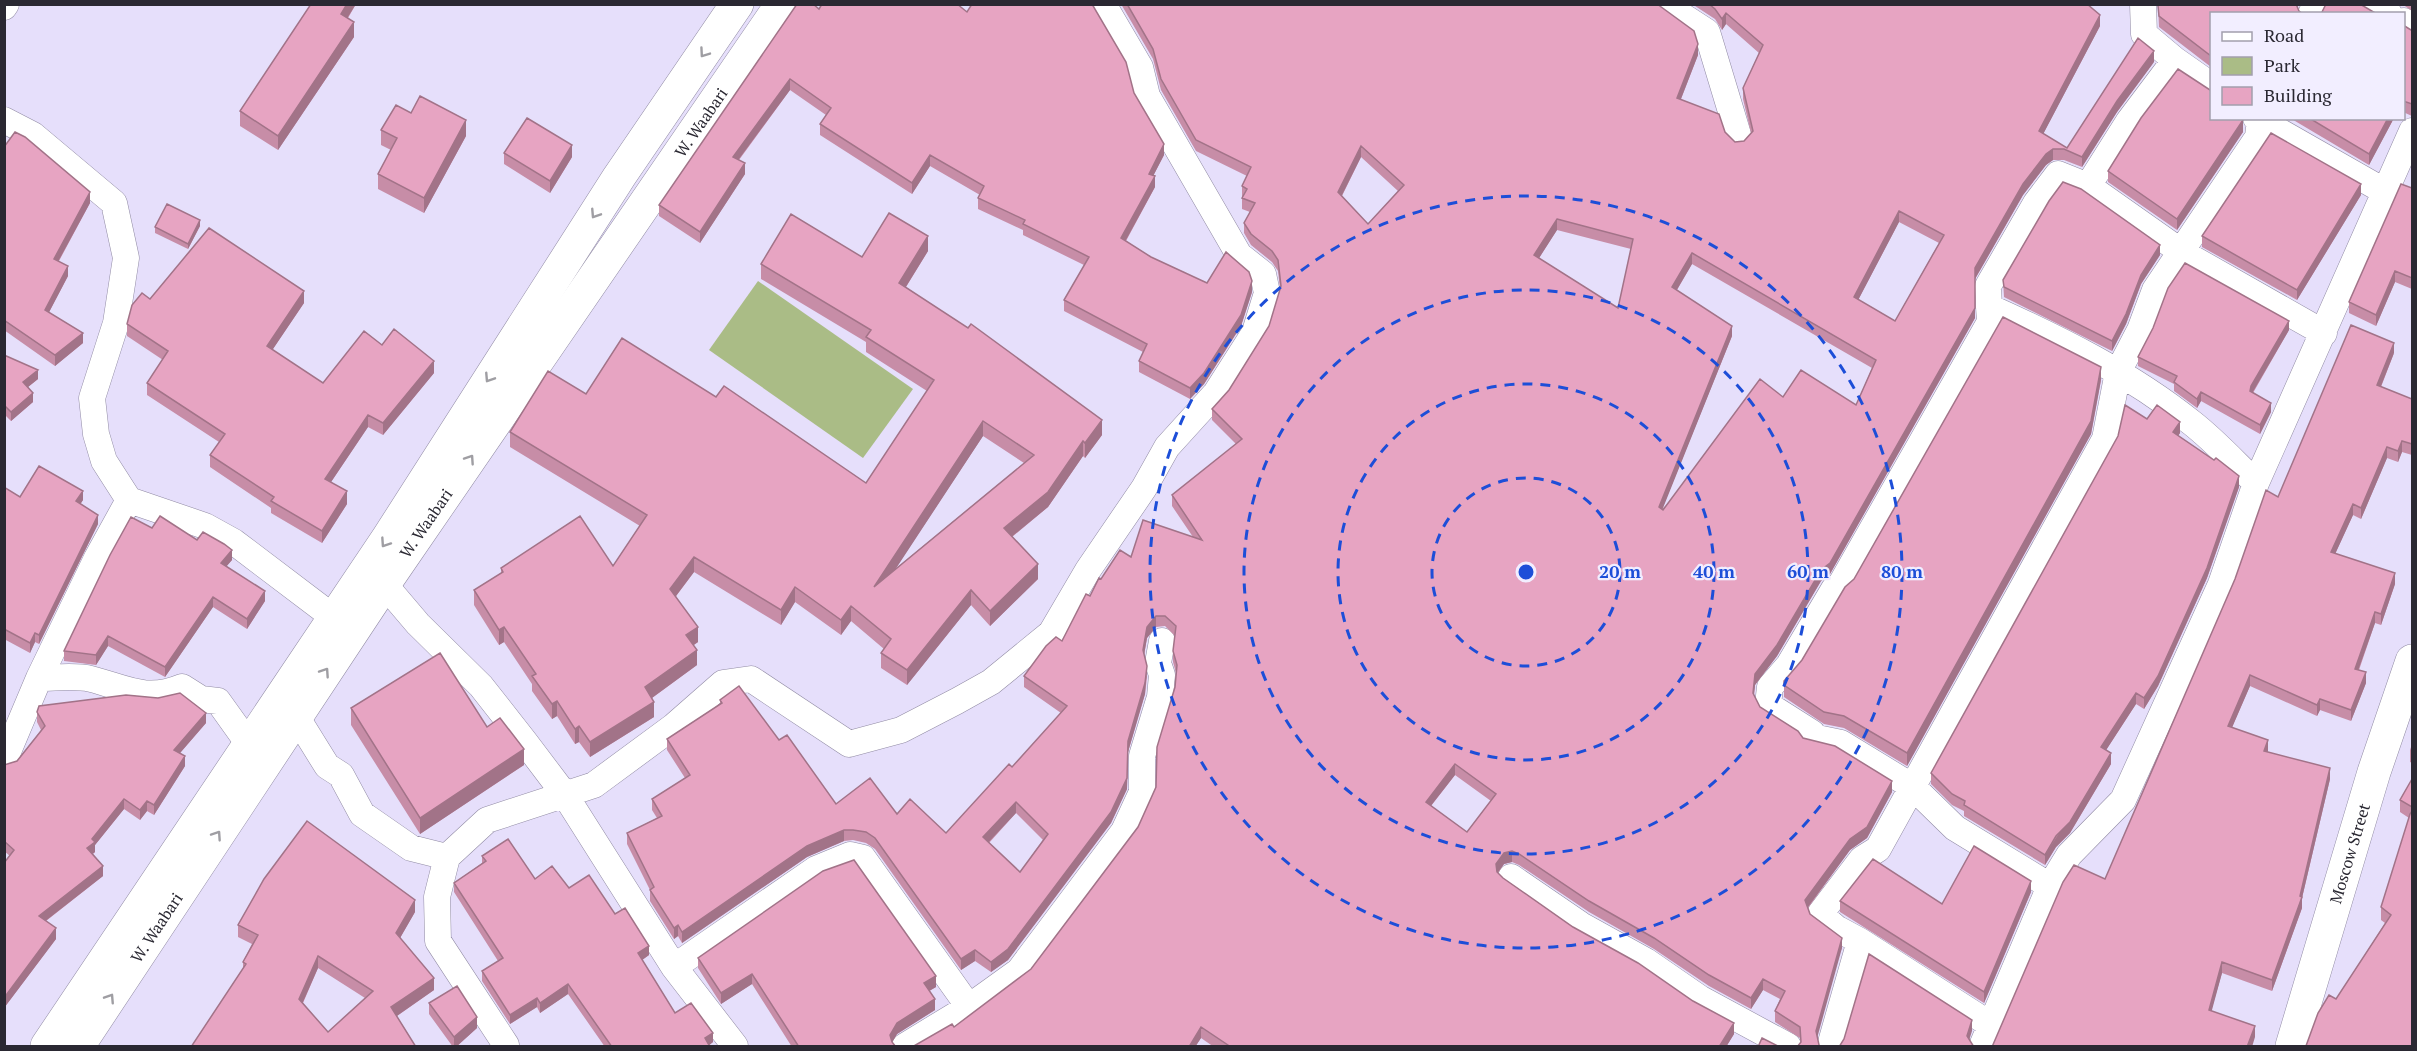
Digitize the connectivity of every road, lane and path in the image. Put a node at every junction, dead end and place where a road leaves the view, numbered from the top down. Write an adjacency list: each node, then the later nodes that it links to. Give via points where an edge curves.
1 (737, 4): 24 (main road, W. Waabari, one-way to 24, via 619,177 388,538)
2 (782, 4): 23 (main road, W. Waabari, one-way to 2)
3 (1104, 4): 32 (street, via 1140,67 1147,96 1239,255 1263,274 1267,293 1256,332 1216,393 1167,447 1051,633 991,682 901,730 849,744 751,680 723,683 674,726 594,785)
4 (1664, 4): 14 (street, via 1707,32)
5 (2143, 4): 8 (street, via 2144,34)
6 (2372, 4): 7 (street)
7 (2386, 12)
8 (2175, 60): 9 (street); 15 (street, via 2129,121)
9 (2210, 85)
10 (4, 120): 22 (street, via 33,135 114,203 126,258 116,323 92,398 104,461)
11 (2258, 120): 17 (street, via 2258,137)
12 (2260, 120): 16 (street)
13 (2412, 131): 16 (street)
14 (1738, 138)
15 (2088, 186): 17 (street); 18 (street, via 2058,174 2036,203 1988,286)
16 (2384, 190): 19 (street)
17 (2183, 253): 19 (street); 20 (street, via 2156,290)
18 (1989, 307): 20 (street, via 2052,335); 31 (street, via 1990,322 1841,584 1789,665 1770,687 1768,705 1812,733 1812,737 1841,743)
19 (2324, 333): 21 (street)
20 (2118, 372): 21 (street, via 2192,423); 31 (street, via 2105,439)
21 (2256, 483): 35 (street, via 2221,584 2123,800 2069,855)
22 (129, 500): 24 (street, via 204,526 234,542); 27 (street)
23 (384, 584): 28 (main road, W. Waabari, one-way to 23); 32 (street, via 481,686)
24 (333, 617): 29 (main road, W. Waabari)
25 (1162, 642): 38 (street, via 1158,663 1162,675 1160,697 1142,756 1142,792 1124,831 1019,971)
26 (2412, 661): 47 (main road, Moscow Street, via 2374,772)
27 (39, 678): 29 (street, via 89,678 136,693 165,694 182,687 201,699 218,701); 30 (street)
28 (296, 716): 33 (street, via 327,766 341,775 362,814 411,848); 42 (main road, W. Waabari, one-way to 28)
29 (248, 744): 41 (main road, W. Waabari)
30 (7, 752)
31 (1913, 787): 35 (street, via 1955,828); 36 (street, via 1878,849 1862,859 1820,914)
32 (565, 795): 33 (street, via 487,820); 37 (street)
33 (447, 857): 40 (street, via 437,897 438,941)
34 (1511, 877): 45 (street, via 1701,999)
35 (2050, 886): 39 (street)
36 (1860, 941): 39 (street); 46 (street)
37 (674, 967): 38 (street, via 816,869 850,855 863,858); 43 (street)
38 (969, 1007): 44 (street)
39 (1987, 1036)
40 (505, 1046)
41 (47, 1047)
42 (78, 1047)
43 (735, 1047)
44 (905, 1047)
45 (1788, 1047)
46 (1830, 1047)
47 (2292, 1047)

